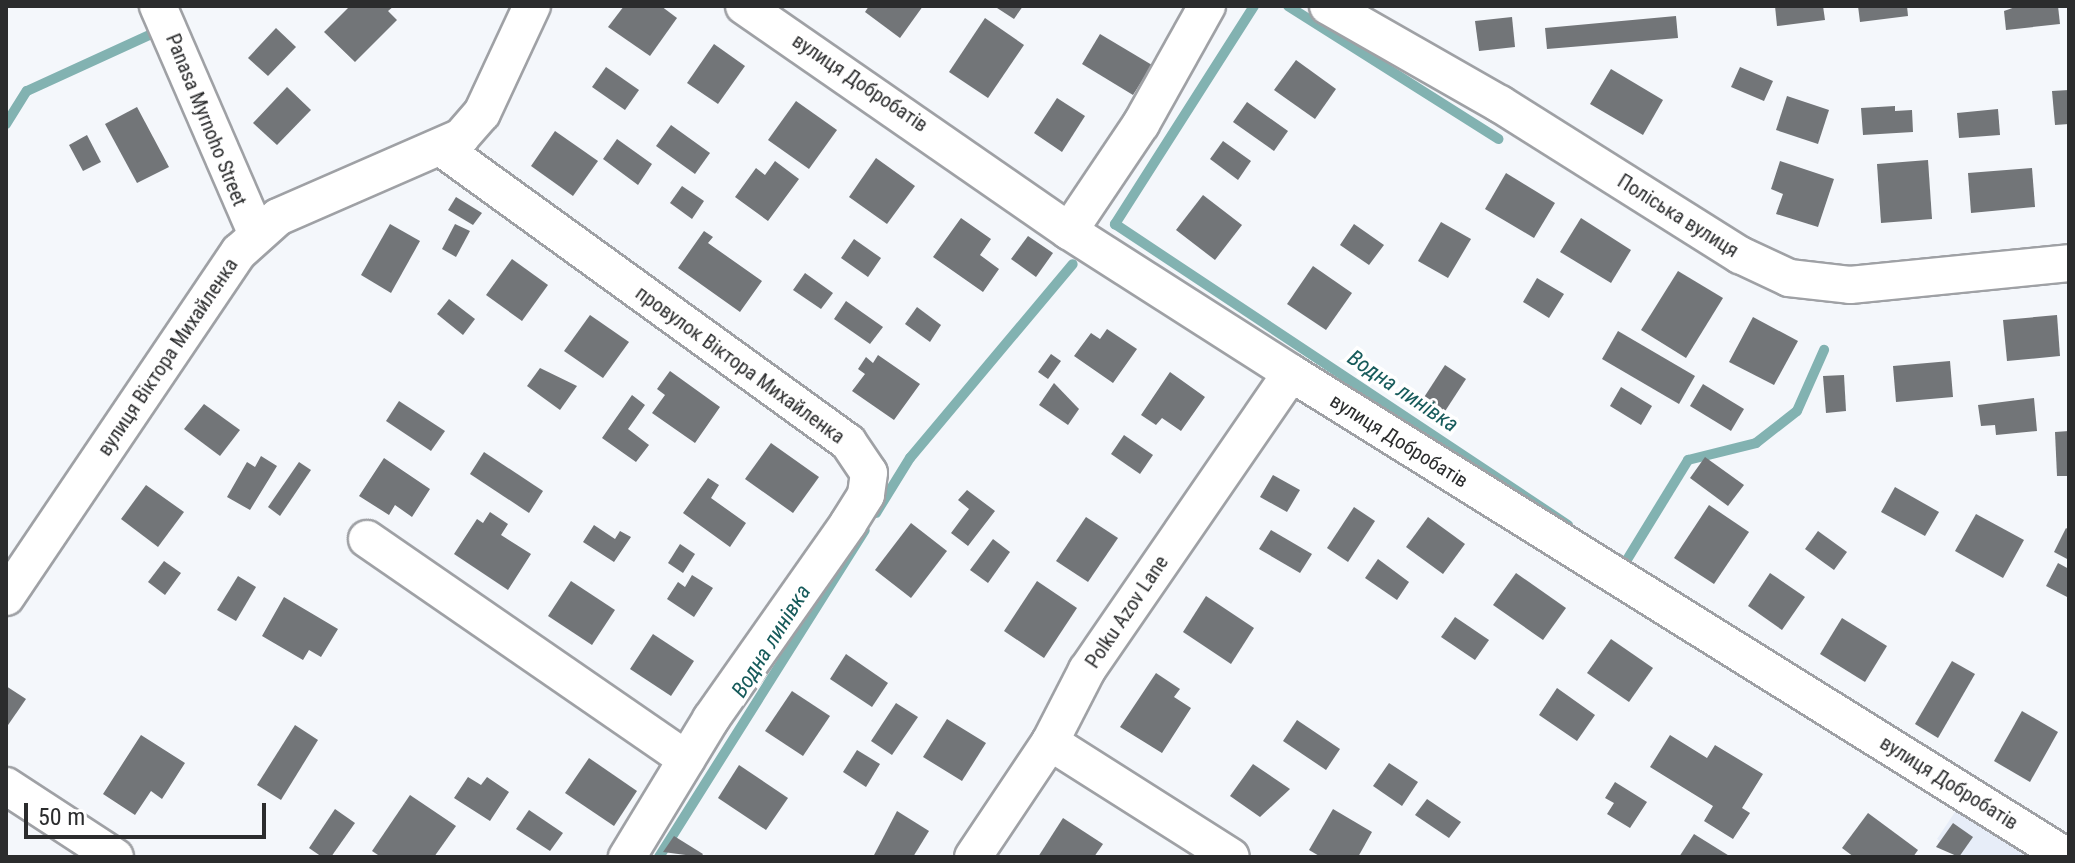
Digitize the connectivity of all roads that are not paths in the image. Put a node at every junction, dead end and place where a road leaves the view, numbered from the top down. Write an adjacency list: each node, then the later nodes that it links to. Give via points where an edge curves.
1 (158, 6): 8 (street, Panasa Myrnoho Street)
2 (532, 6): 6 (street, вулиця Віктора Михайленка, via 482,113)
3 (744, 6): 7 (street, вулиця Добробатів)
4 (1207, 6): 7 (street, via 1141,124)
5 (1328, 6): 9 (street, Поліська вулиця, via 1500,104 1740,255 1789,278 1850,285)
6 (443, 149): 8 (street, вулиця Віктора Михайленка, via 298,207); 14 (street, провулок Віктора Михайленка, via 840,436 866,464 866,495)
7 (1069, 231): 10 (street, вулиця Добробатів)
8 (256, 233): 12 (street, вулиця Віктора Михайленка, via 220,276)
9 (2069, 263)
10 (1291, 373): 13 (street, Polku Azov Lane, via 1087,670); 20 (street, вулиця Добробатів)
11 (367, 539): 14 (street)
12 (6, 597)
13 (1050, 742): 18 (street, Polku Azov Lane); 19 (street)
14 (686, 759): 17 (street, провулок Віктора Михайленка)
15 (6, 786): 16 (street)
16 (115, 857)
17 (627, 857)
18 (973, 857)
19 (1231, 857)
20 (2067, 857)

